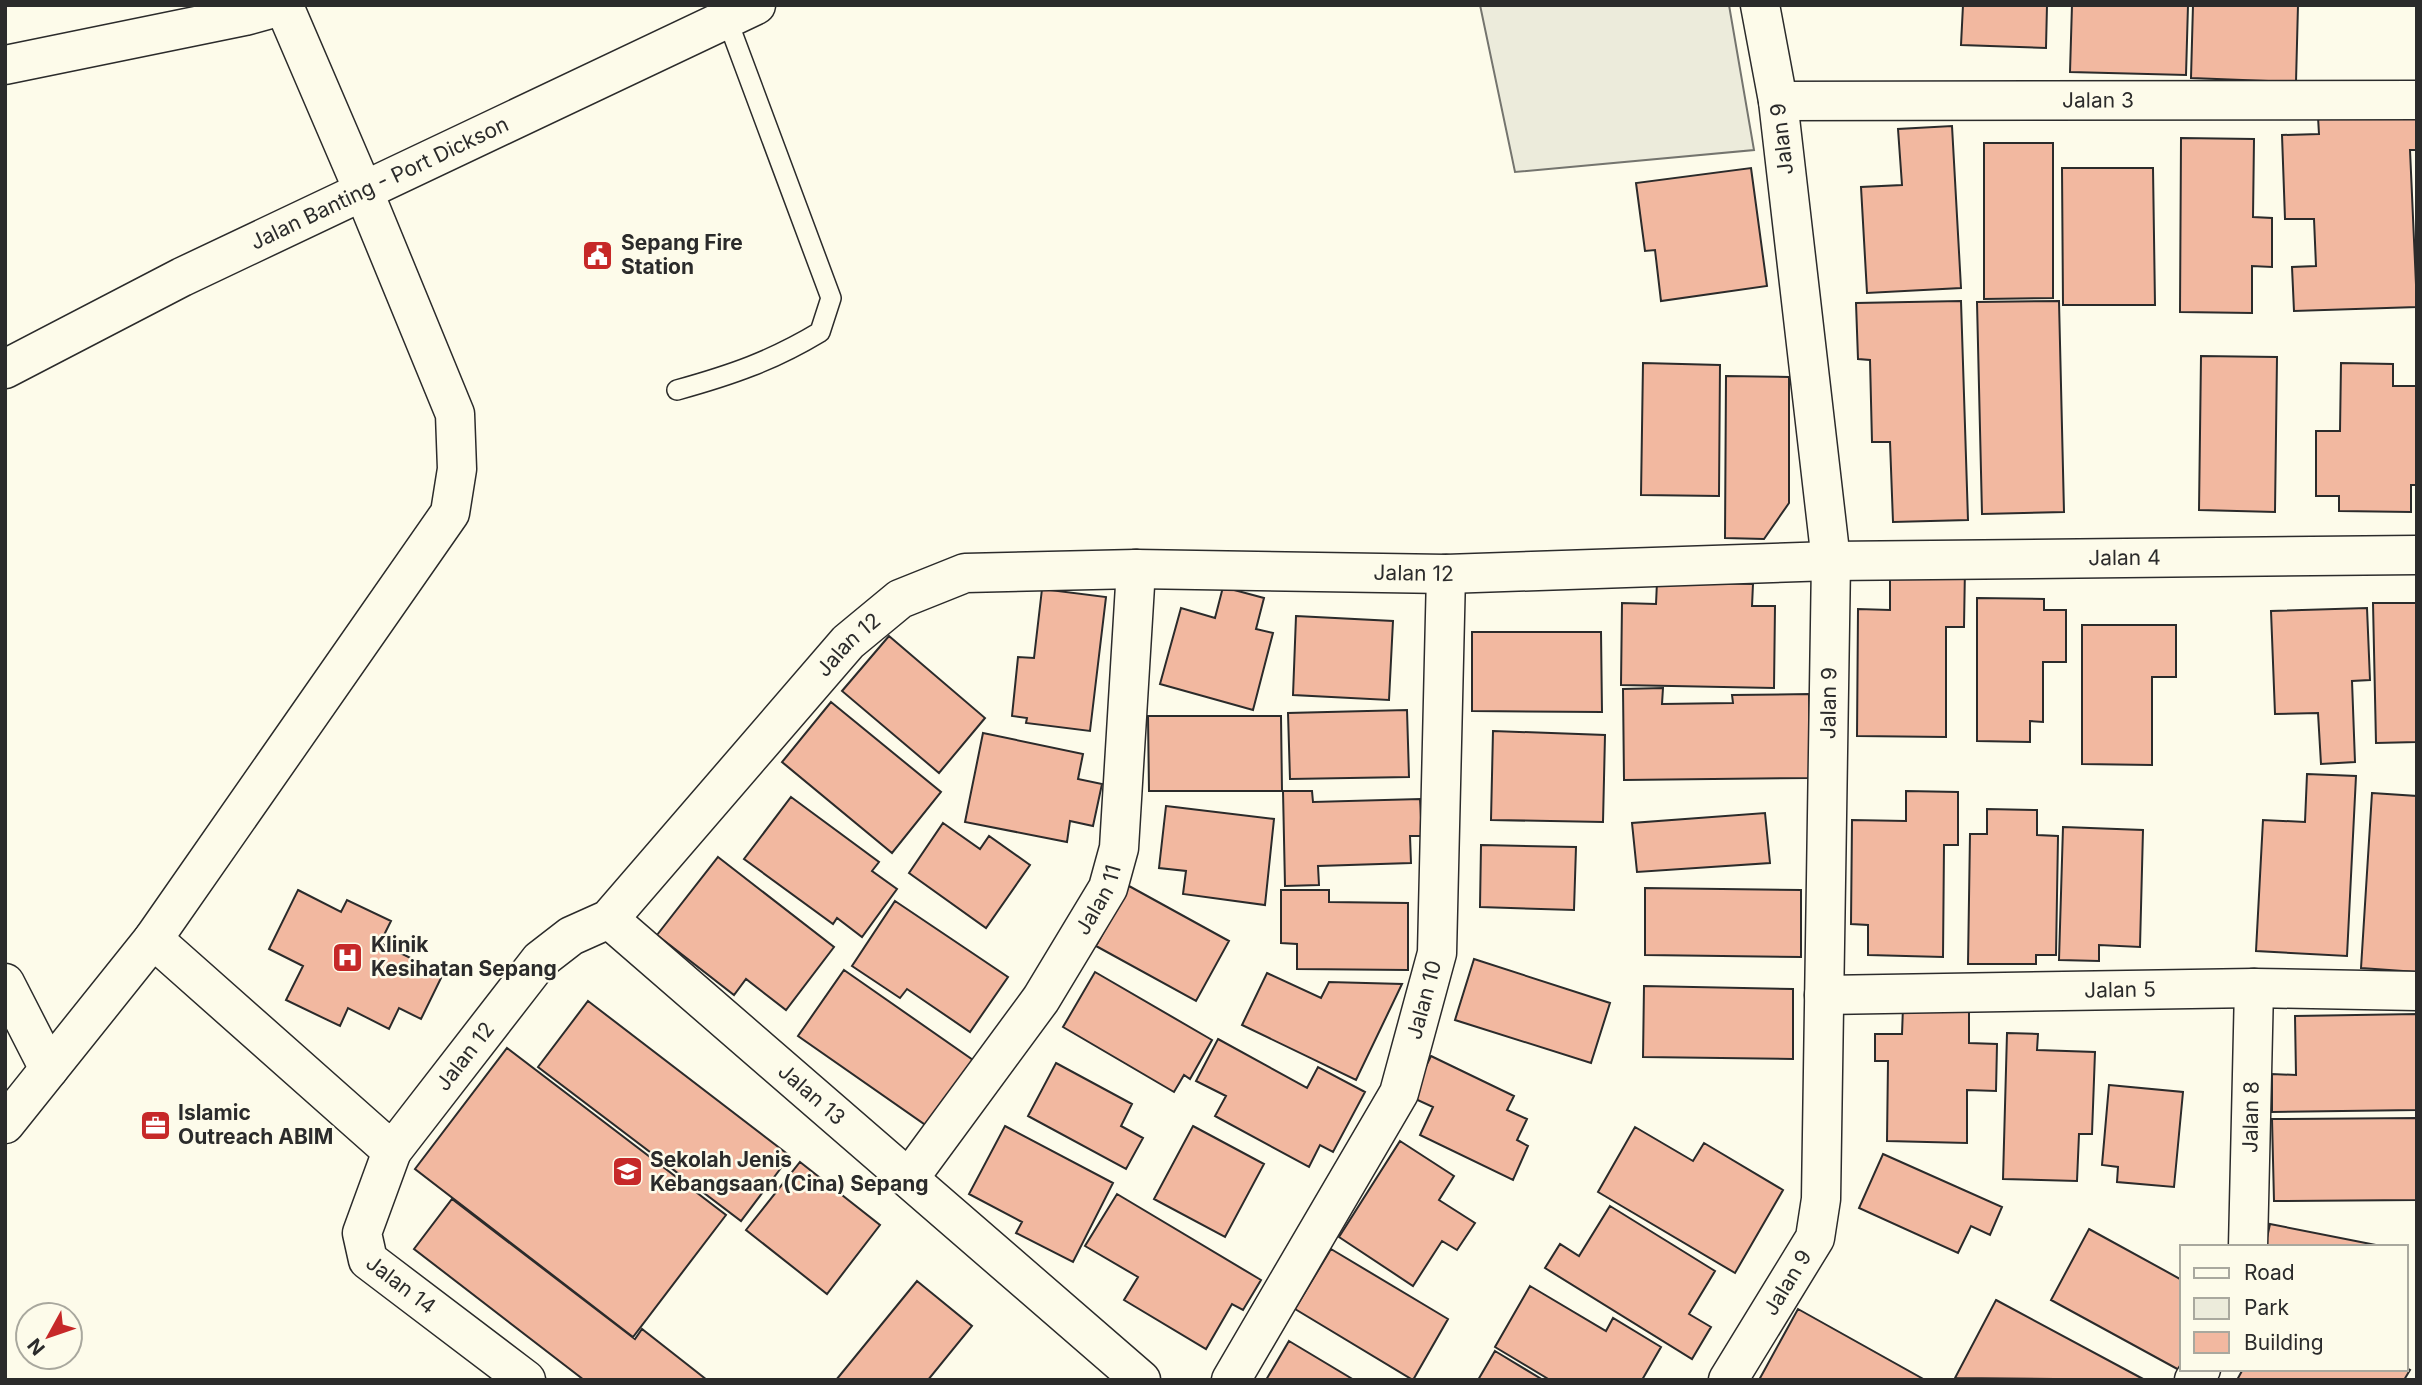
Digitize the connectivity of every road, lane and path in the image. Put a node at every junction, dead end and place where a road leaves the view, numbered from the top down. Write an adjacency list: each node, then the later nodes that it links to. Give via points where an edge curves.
1 (285, 5): 4 (street); 7 (street)
2 (1760, 5): 6 (street, Jalan 9)
3 (742, 12): 7 (street, Jalan Banting - Port Dickson); 9 (lane, via 831,298 820,331 788,351 734,374)
4 (5, 65)
5 (2417, 100): 6 (street, Jalan 3)
6 (1778, 101): 11 (street, Jalan 9)
7 (363, 190): 8 (street, Jalan Banting - Port Dickson); 15 (street, via 455,414 457,469 450,513)
8 (5, 369)
9 (677, 390)
10 (2417, 555): 11 (street, Jalan 4)
11 (1831, 561): 13 (street, Jalan 12); 19 (street, Jalan 9)
12 (1136, 569): 13 (street, Jalan 12); 14 (street, Jalan 12, via 965,573 900,598 848,642); 23 (street, Jalan 11, via 1119,848 1108,888 1041,999)
13 (1446, 574): 27 (street, Jalan 10, via 1437,953 1399,1093)
14 (609, 919): 22 (street, Jalan 12, via 571,936 540,960); 23 (street, Jalan 13)
15 (153, 939): 20 (street); 22 (street)
16 (5, 983): 20 (street)
17 (2254, 988): 18 (street, Jalan 5); 19 (street, Jalan 5); 24 (street, Jalan 8)
18 (2417, 991)
19 (1824, 995): 28 (street, Jalan 9, via 1821,1199 1815,1238)
20 (49, 1069): 21 (street)
21 (5, 1124)
22 (392, 1151): 25 (street, Jalan 14, via 362,1233 368,1260)
23 (909, 1177): 26 (street, Jalan 13)
24 (2248, 1245)
25 (526, 1380)
26 (1142, 1380)
27 (1231, 1380)
28 (1728, 1380)

